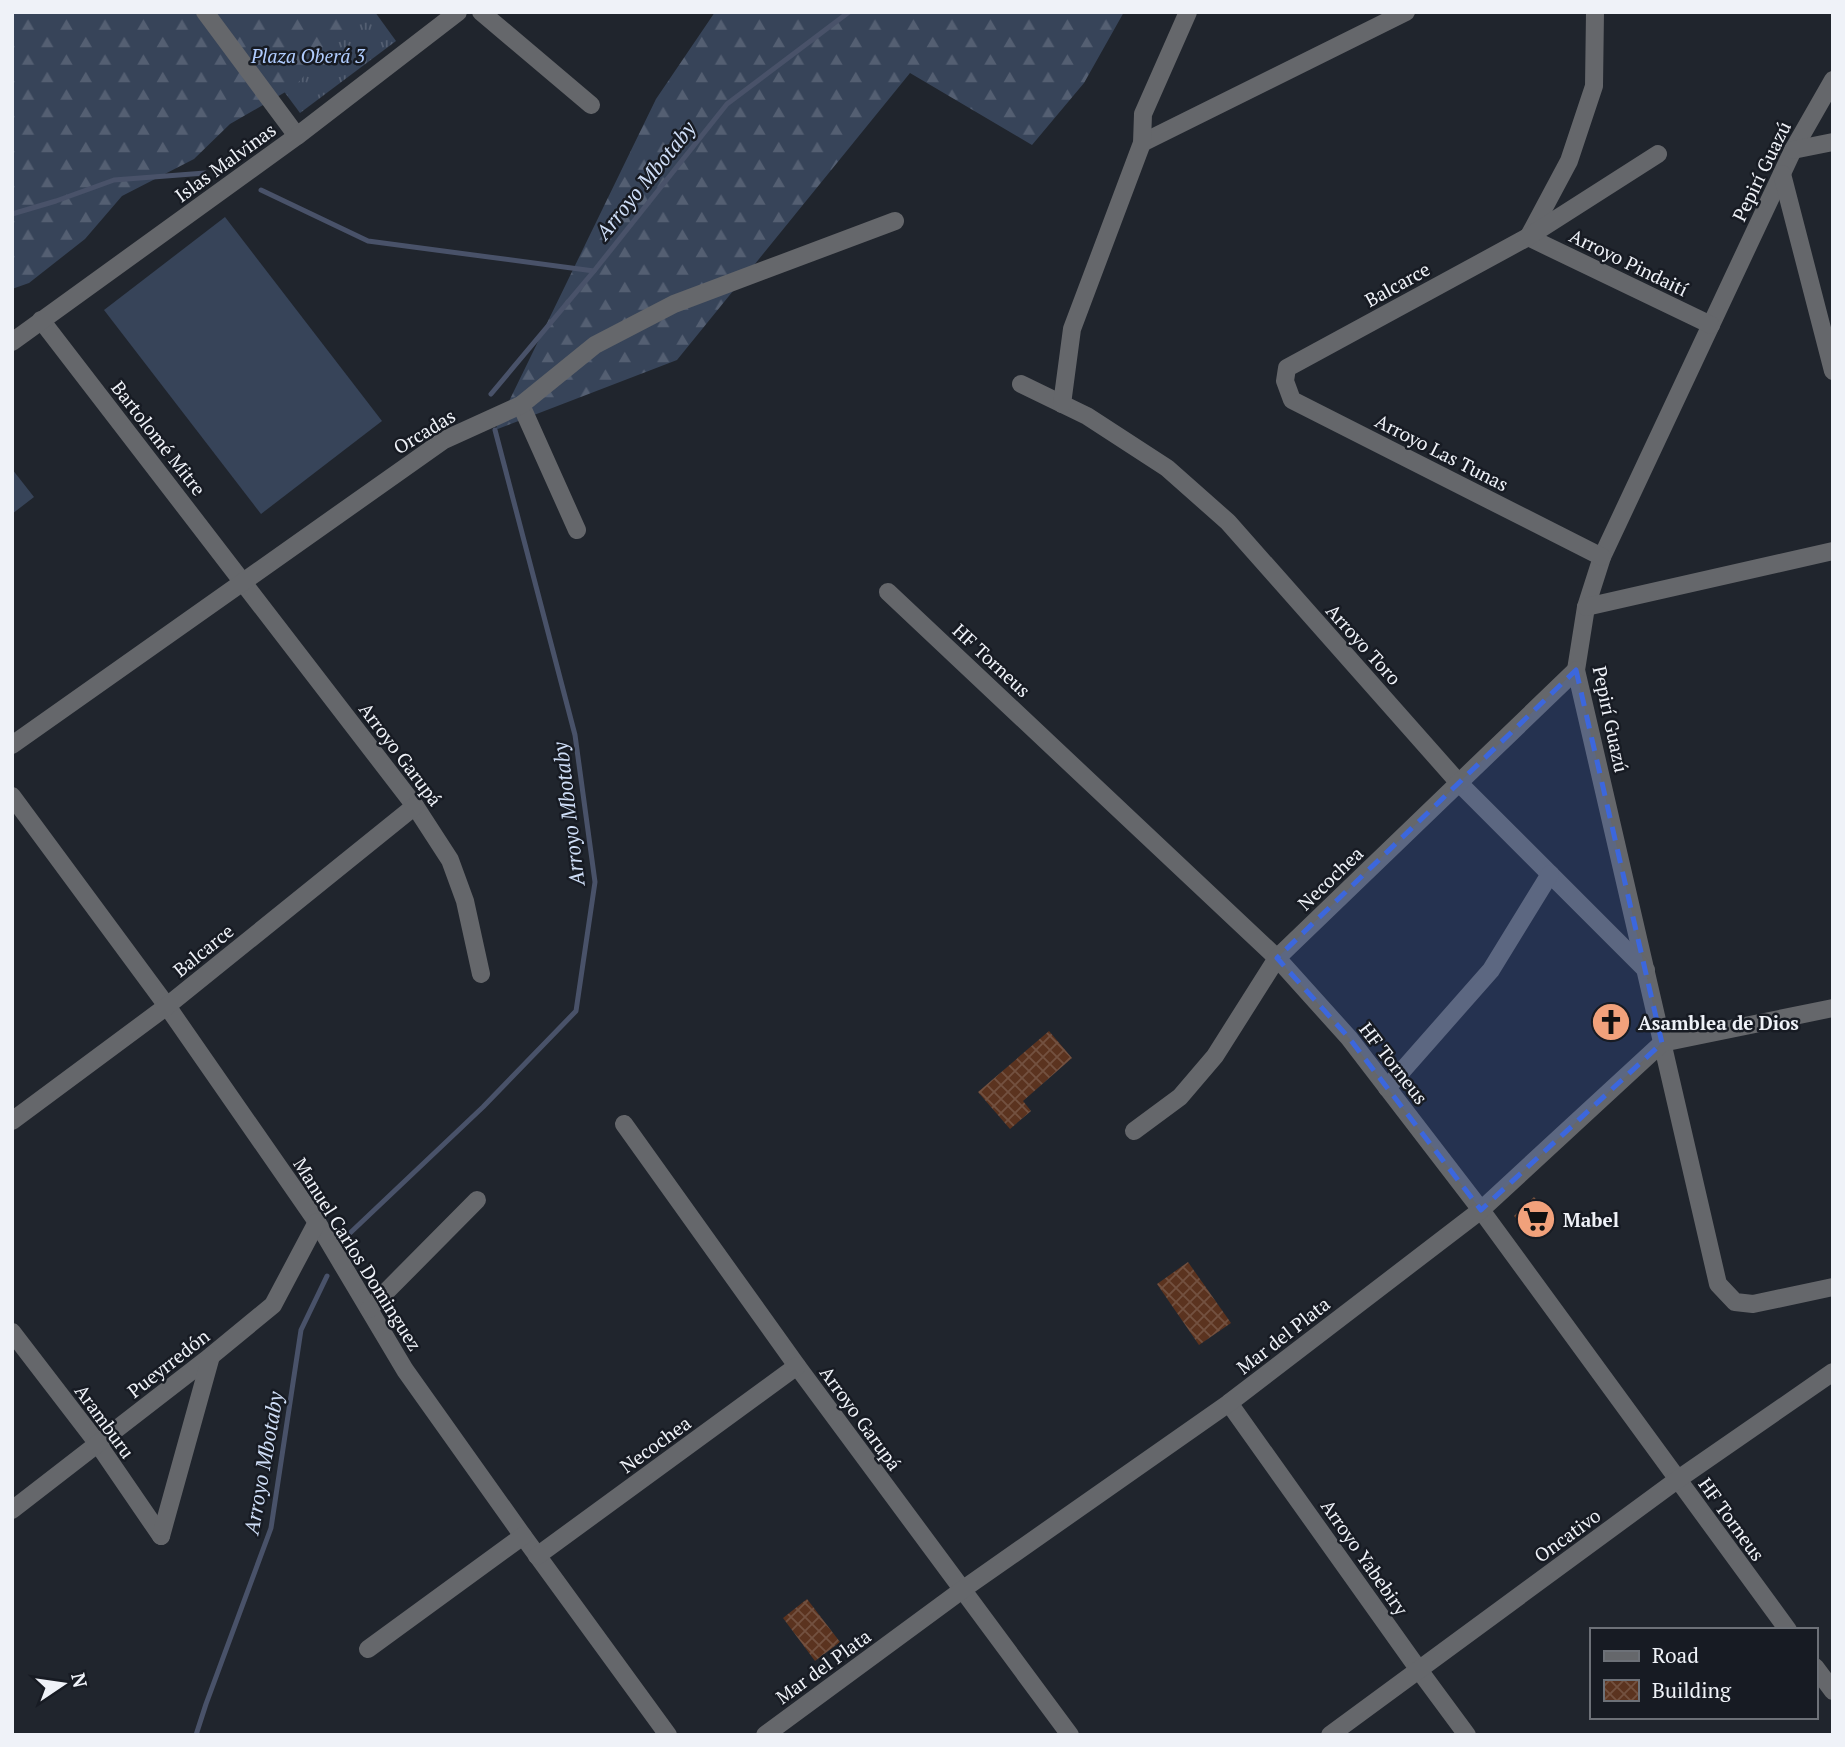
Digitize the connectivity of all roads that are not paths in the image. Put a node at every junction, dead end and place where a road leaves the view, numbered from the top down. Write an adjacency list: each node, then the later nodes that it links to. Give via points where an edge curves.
1 (205, 12): 9 (street)
2 (458, 12): 9 (street, Islas Malvinas)
3 (481, 12): 8 (street)
4 (1188, 12): 11 (street, via 1143,114)
5 (1406, 12): 11 (street)
6 (1595, 12): 16 (street, via 1594,86 1569,161)
7 (1833, 80): 12 (street, Pepirí Guazú)
8 (591, 105)
9 (297, 136): 17 (street, Islas Malvinas)
10 (1833, 142): 12 (street)
11 (1142, 143): 23 (street, via 1072,329)
12 (1793, 150): 14 (street, Pepirí Guazú)
13 (1658, 154): 16 (street, Balcarce)
14 (1782, 174): 18 (street, Pepirí Guazú); 21 (street)
15 (895, 221): 24 (street, Orcadas, via 674,304 595,345)
16 (1528, 237): 18 (street, Arroyo Pindaití); 20 (street, Balcarce)
17 (41, 320): 19 (street, Islas Malvinas); 28 (street, Bartolomé Mitre)
18 (1712, 325): 27 (street, Pepirí Guazú)
19 (12, 342)
20 (1287, 368): 27 (street, Arroyo Las Tunas, via 1284,382 1293,400)
21 (1833, 371)
22 (1021, 383): 23 (street, Arroyo Toro)
23 (1062, 404): 33 (street, Arroyo Toro, via 1167,468 1228,522)
24 (521, 405): 25 (street); 28 (street, Orcadas, via 443,440)
25 (578, 530)
26 (1833, 551): 30 (street)
27 (1602, 557): 30 (street, Pepirí Guazú)
28 (243, 582): 32 (street, Orcadas); 35 (street, Arroyo Garupá)
29 (888, 592): 37 (street, HF Torneus)
30 (1586, 607): 31 (street, Pepirí Guazú)
31 (1576, 670): 33 (street, Necochea); 38 (street, Pepirí Guazú)
32 (12, 746)
33 (1459, 783): 36 (street, Arroyo Toro); 37 (street, Necochea)
34 (12, 796): 40 (street, Manuel Carlos Dominguez)
35 (415, 806): 39 (street, Arroyo Garupá, via 450,860 465,901); 40 (street, Balcarce)
36 (1550, 874): 38 (street, Arroyo Toro); 43 (street, via 1491,970)
37 (1277, 958): 43 (street, HF Torneus); 46 (street, Necochea, via 1215,1056 1180,1097)
38 (1646, 970): 42 (street, Pepirí Guazú)
39 (481, 974)
40 (167, 1006): 44 (street, Balcarce); 49 (street, Manuel Carlos Dominguez)
41 (1833, 1009): 42 (street)
42 (1662, 1043): 48 (street, Mar del Plata); 50 (street, Pepirí Guazú, via 1717,1284 1735,1302 1753,1304)
43 (1387, 1088): 48 (street, HF Torneus)
44 (12, 1121)
45 (624, 1124): 54 (street, Arroyo Garupá)
46 (1134, 1131)
47 (477, 1200): 51 (street)
48 (1481, 1210): 56 (street, Mar del Plata); 58 (street, HF Torneus)
49 (317, 1222): 51 (street, Manuel Carlos Dominguez); 53 (street, Pueyrredón, via 273,1305)
50 (1833, 1287)
51 (369, 1309): 60 (street, Manuel Carlos Dominguez, via 405,1370)
52 (12, 1332): 57 (street, Aramburu)
53 (211, 1356): 57 (street, Pueyrredón); 57 (street, Aramburu, via 161,1536)
54 (797, 1366): 61 (street, Necochea); 62 (street, Arroyo Garupá)
55 (1833, 1372): 58 (street, Oncativo)
56 (1229, 1403): 62 (street, Mar del Plata); 65 (street, Arroyo Yabebiry)
57 (98, 1444): 59 (street, Pueyrredón)
58 (1677, 1480): 63 (street, HF Torneus); 65 (street, Oncativo)
59 (12, 1510)
60 (523, 1536): 61 (street, Manuel Carlos Dominguez); 64 (street)
61 (537, 1556): 68 (street, Manuel Carlos Dominguez)
62 (962, 1590): 69 (street, Mar del Plata); 70 (street, Arroyo Garupá)
63 (1786, 1628)
64 (368, 1649)
65 (1419, 1670): 71 (street, Oncativo); 72 (street, Arroyo Yabebiry)
66 (1817, 1670): 67 (street)
67 (1833, 1691)
68 (668, 1735)
69 (765, 1735)
70 (1070, 1735)
71 (1330, 1735)
72 (1467, 1735)

